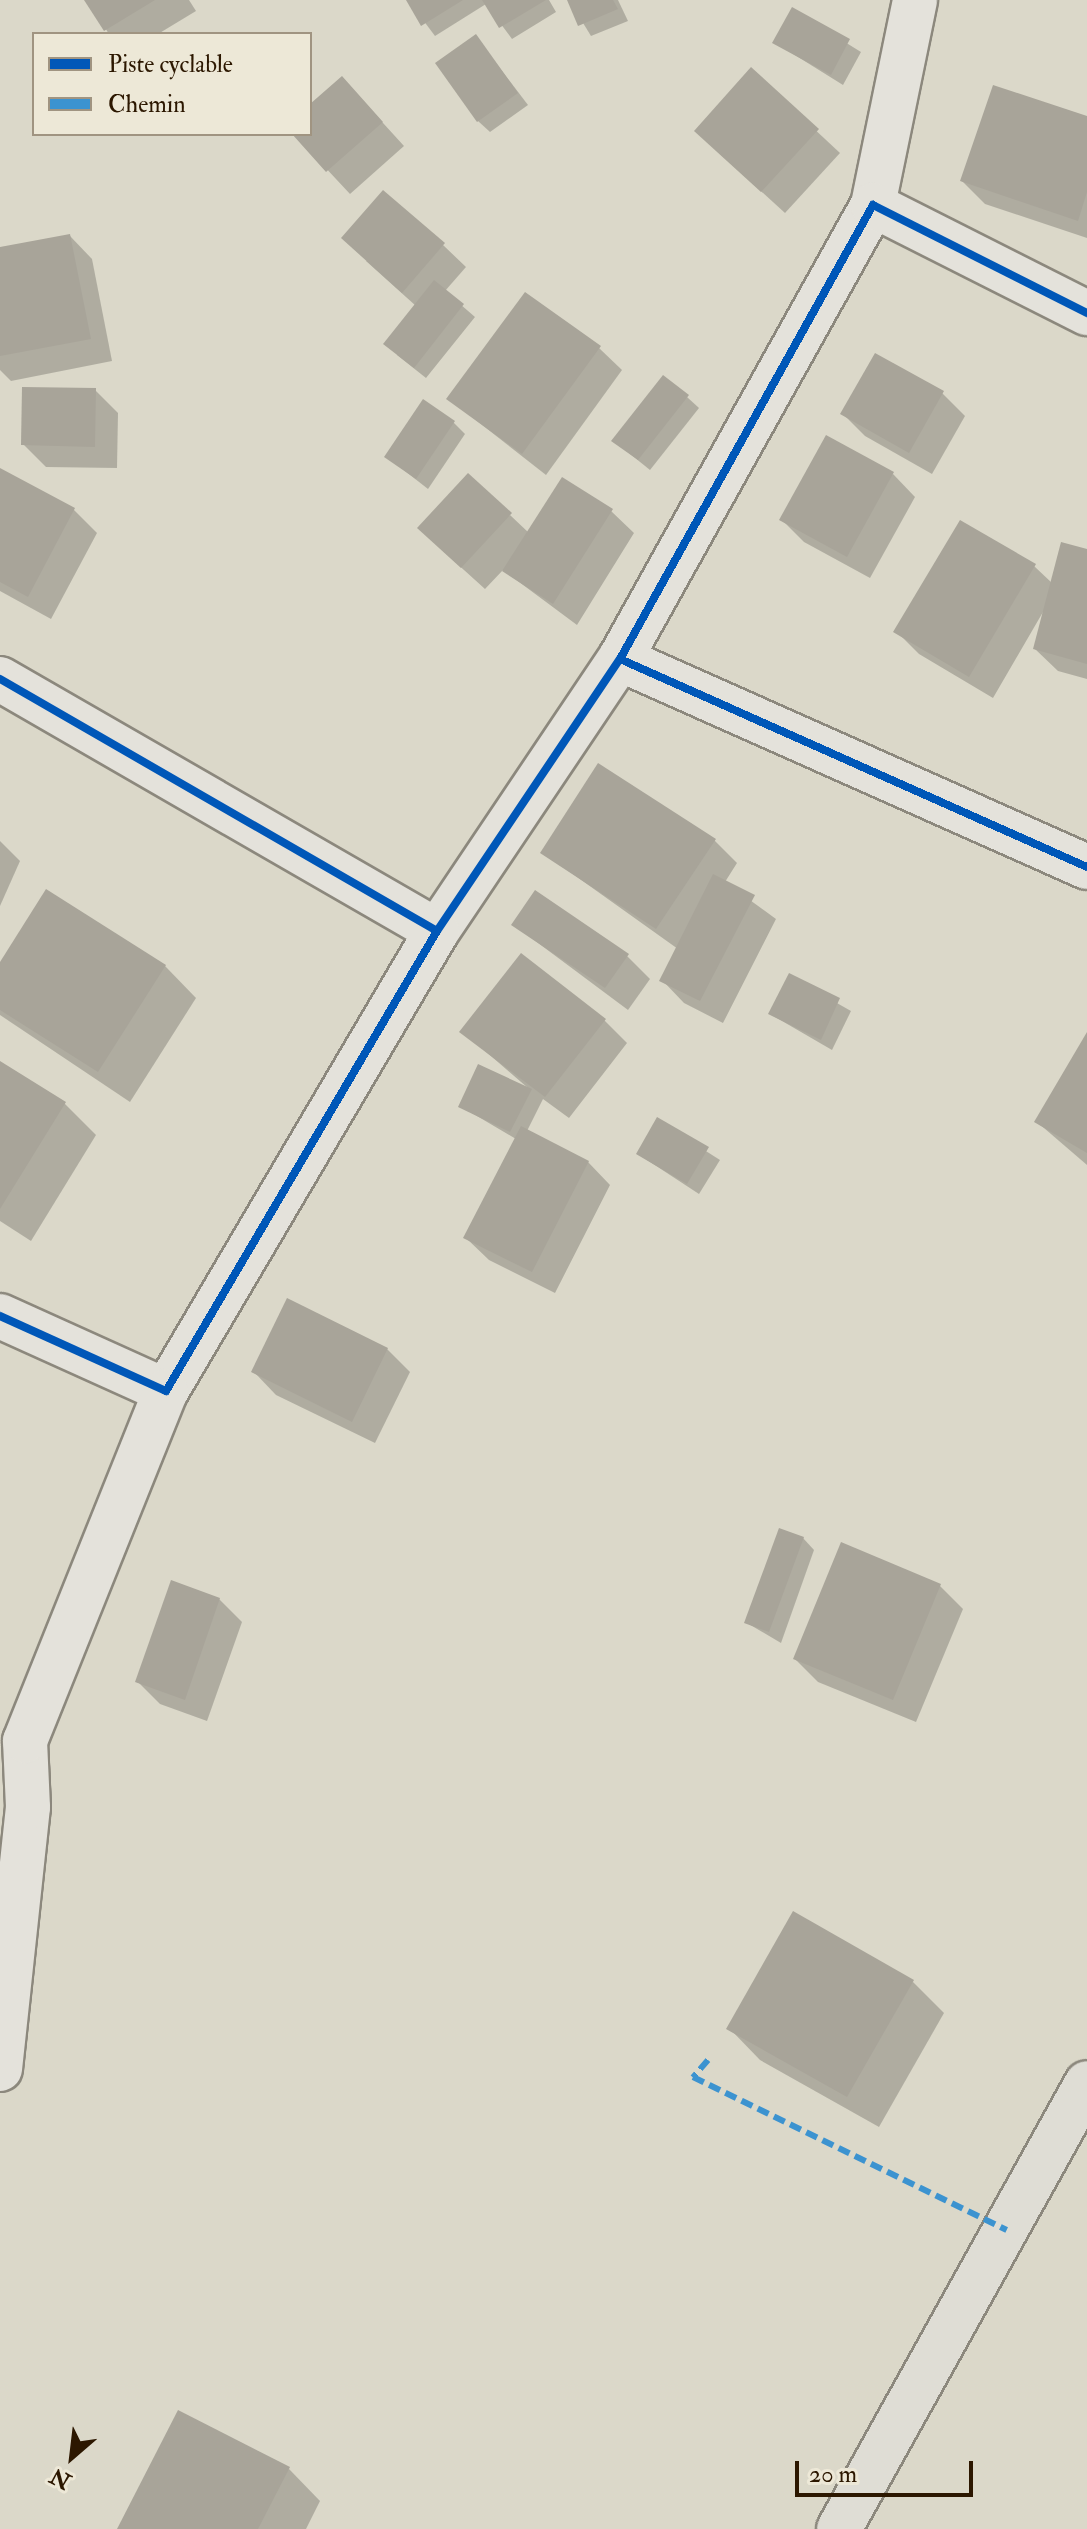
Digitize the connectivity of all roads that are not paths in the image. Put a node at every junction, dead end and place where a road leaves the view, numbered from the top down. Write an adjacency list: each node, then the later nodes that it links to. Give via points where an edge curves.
1 (915, 0): 2 (street)
2 (873, 205): 3 (street); 4 (street)
3 (1087, 313)
4 (620, 659): 6 (street); 7 (street)
5 (0, 679): 7 (street)
6 (1087, 867)
7 (437, 931): 9 (street)
8 (0, 1316): 9 (street)
9 (166, 1391): 10 (street, via 25,1741 28,1807)
10 (0, 2069)
11 (1087, 2083): 12 (highway)
12 (839, 2529)

